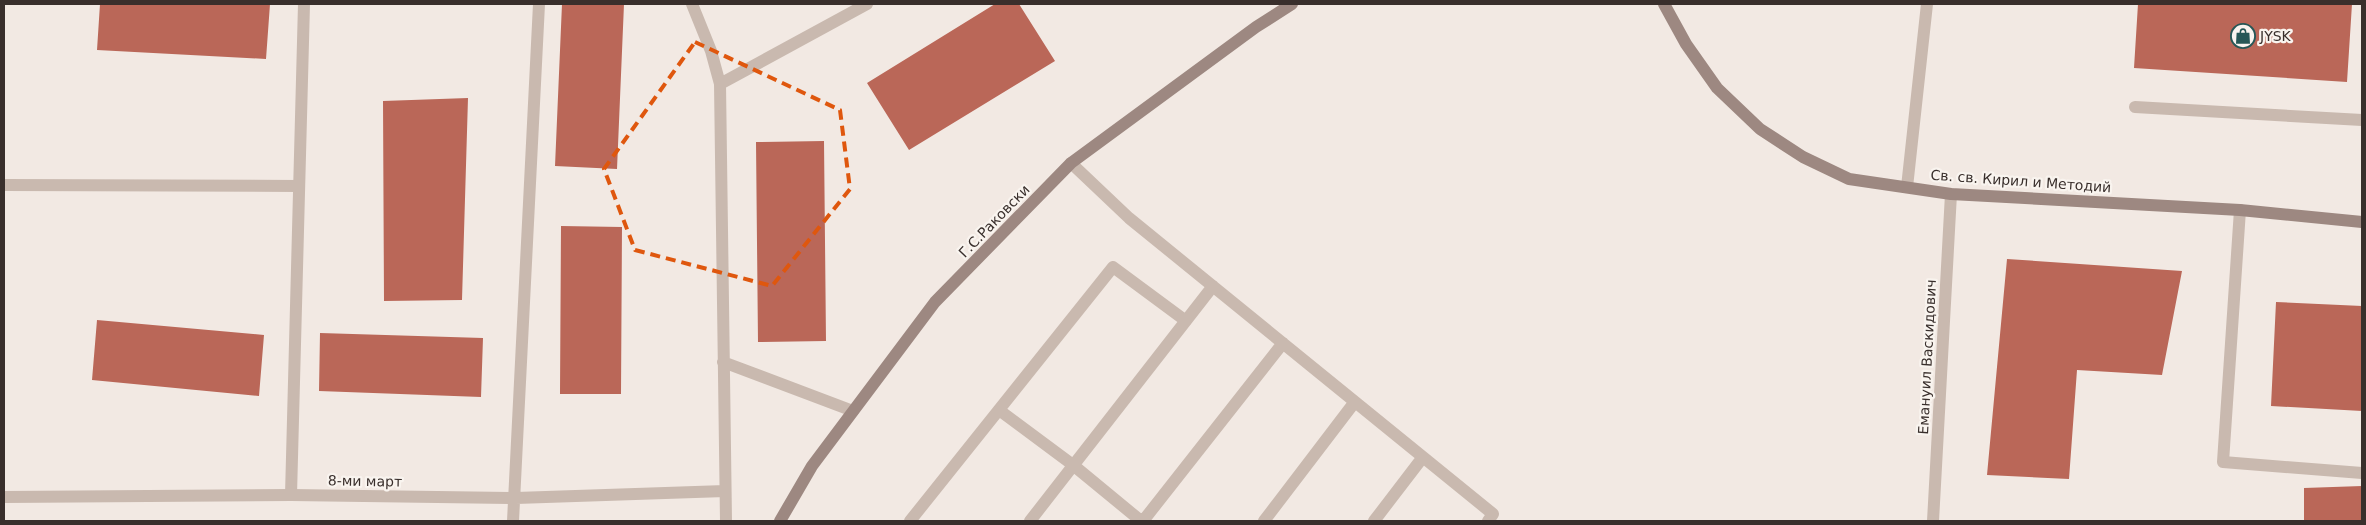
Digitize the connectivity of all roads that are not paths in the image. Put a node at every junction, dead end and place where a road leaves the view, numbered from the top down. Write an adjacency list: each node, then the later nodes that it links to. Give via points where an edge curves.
1 (304, 4): 13 (street)
2 (539, 4): 31 (street)
3 (692, 4): 8 (street)
4 (867, 4): 8 (street)
5 (1292, 4): 11 (main road, Г.С.Раковски)
6 (1664, 4): 14 (main road, Св. св. Кирил и Методий, via 1686,44 1717,88 1760,129 1803,157 1849,179)
7 (1927, 4): 14 (street)
8 (720, 84): 21 (street)
9 (2135, 107): 10 (street)
10 (2362, 120)
11 (1070, 164): 18 (street, via 1129,218); 24 (main road, Г.С.Раковски, via 935,302)
12 (4, 185): 13 (street)
13 (299, 186): 29 (street)
14 (1907, 187): 15 (main road, Св. св. Кирил и Методий)
15 (1951, 194): 16 (main road, Св. св. Кирил и Методий); 41 (street, Емануил Васкидович)
16 (2240, 210): 17 (main road, Св. св. Кирил и Методий); 27 (street, via 2223,462)
17 (2362, 222)
18 (1213, 286): 19 (street); 20 (street)
19 (1186, 321): 23 (street, via 1113,267); 26 (street)
20 (1283, 344): 22 (street); 37 (street)
21 (724, 362): 24 (street); 28 (street)
22 (1354, 403): 25 (street); 38 (street)
23 (999, 410): 26 (street); 35 (street)
24 (854, 411): 34 (main road, Г.С.Раковски, via 812,466)
25 (1423, 457): 39 (street); 40 (street, via 1493,514)
26 (1073, 465): 36 (street); 37 (street)
27 (2362, 473)
28 (725, 491): 31 (street, 8-ми март); 33 (street)
29 (291, 495): 30 (street, 8-ми март); 31 (street, 8-ми март)
30 (4, 498)
31 (516, 498): 32 (street)
32 (513, 521)
33 (726, 521)
34 (780, 521)
35 (910, 521)
36 (1030, 521)
37 (1142, 521)
38 (1264, 521)
39 (1374, 521)
40 (1488, 521)
41 (1933, 521)

